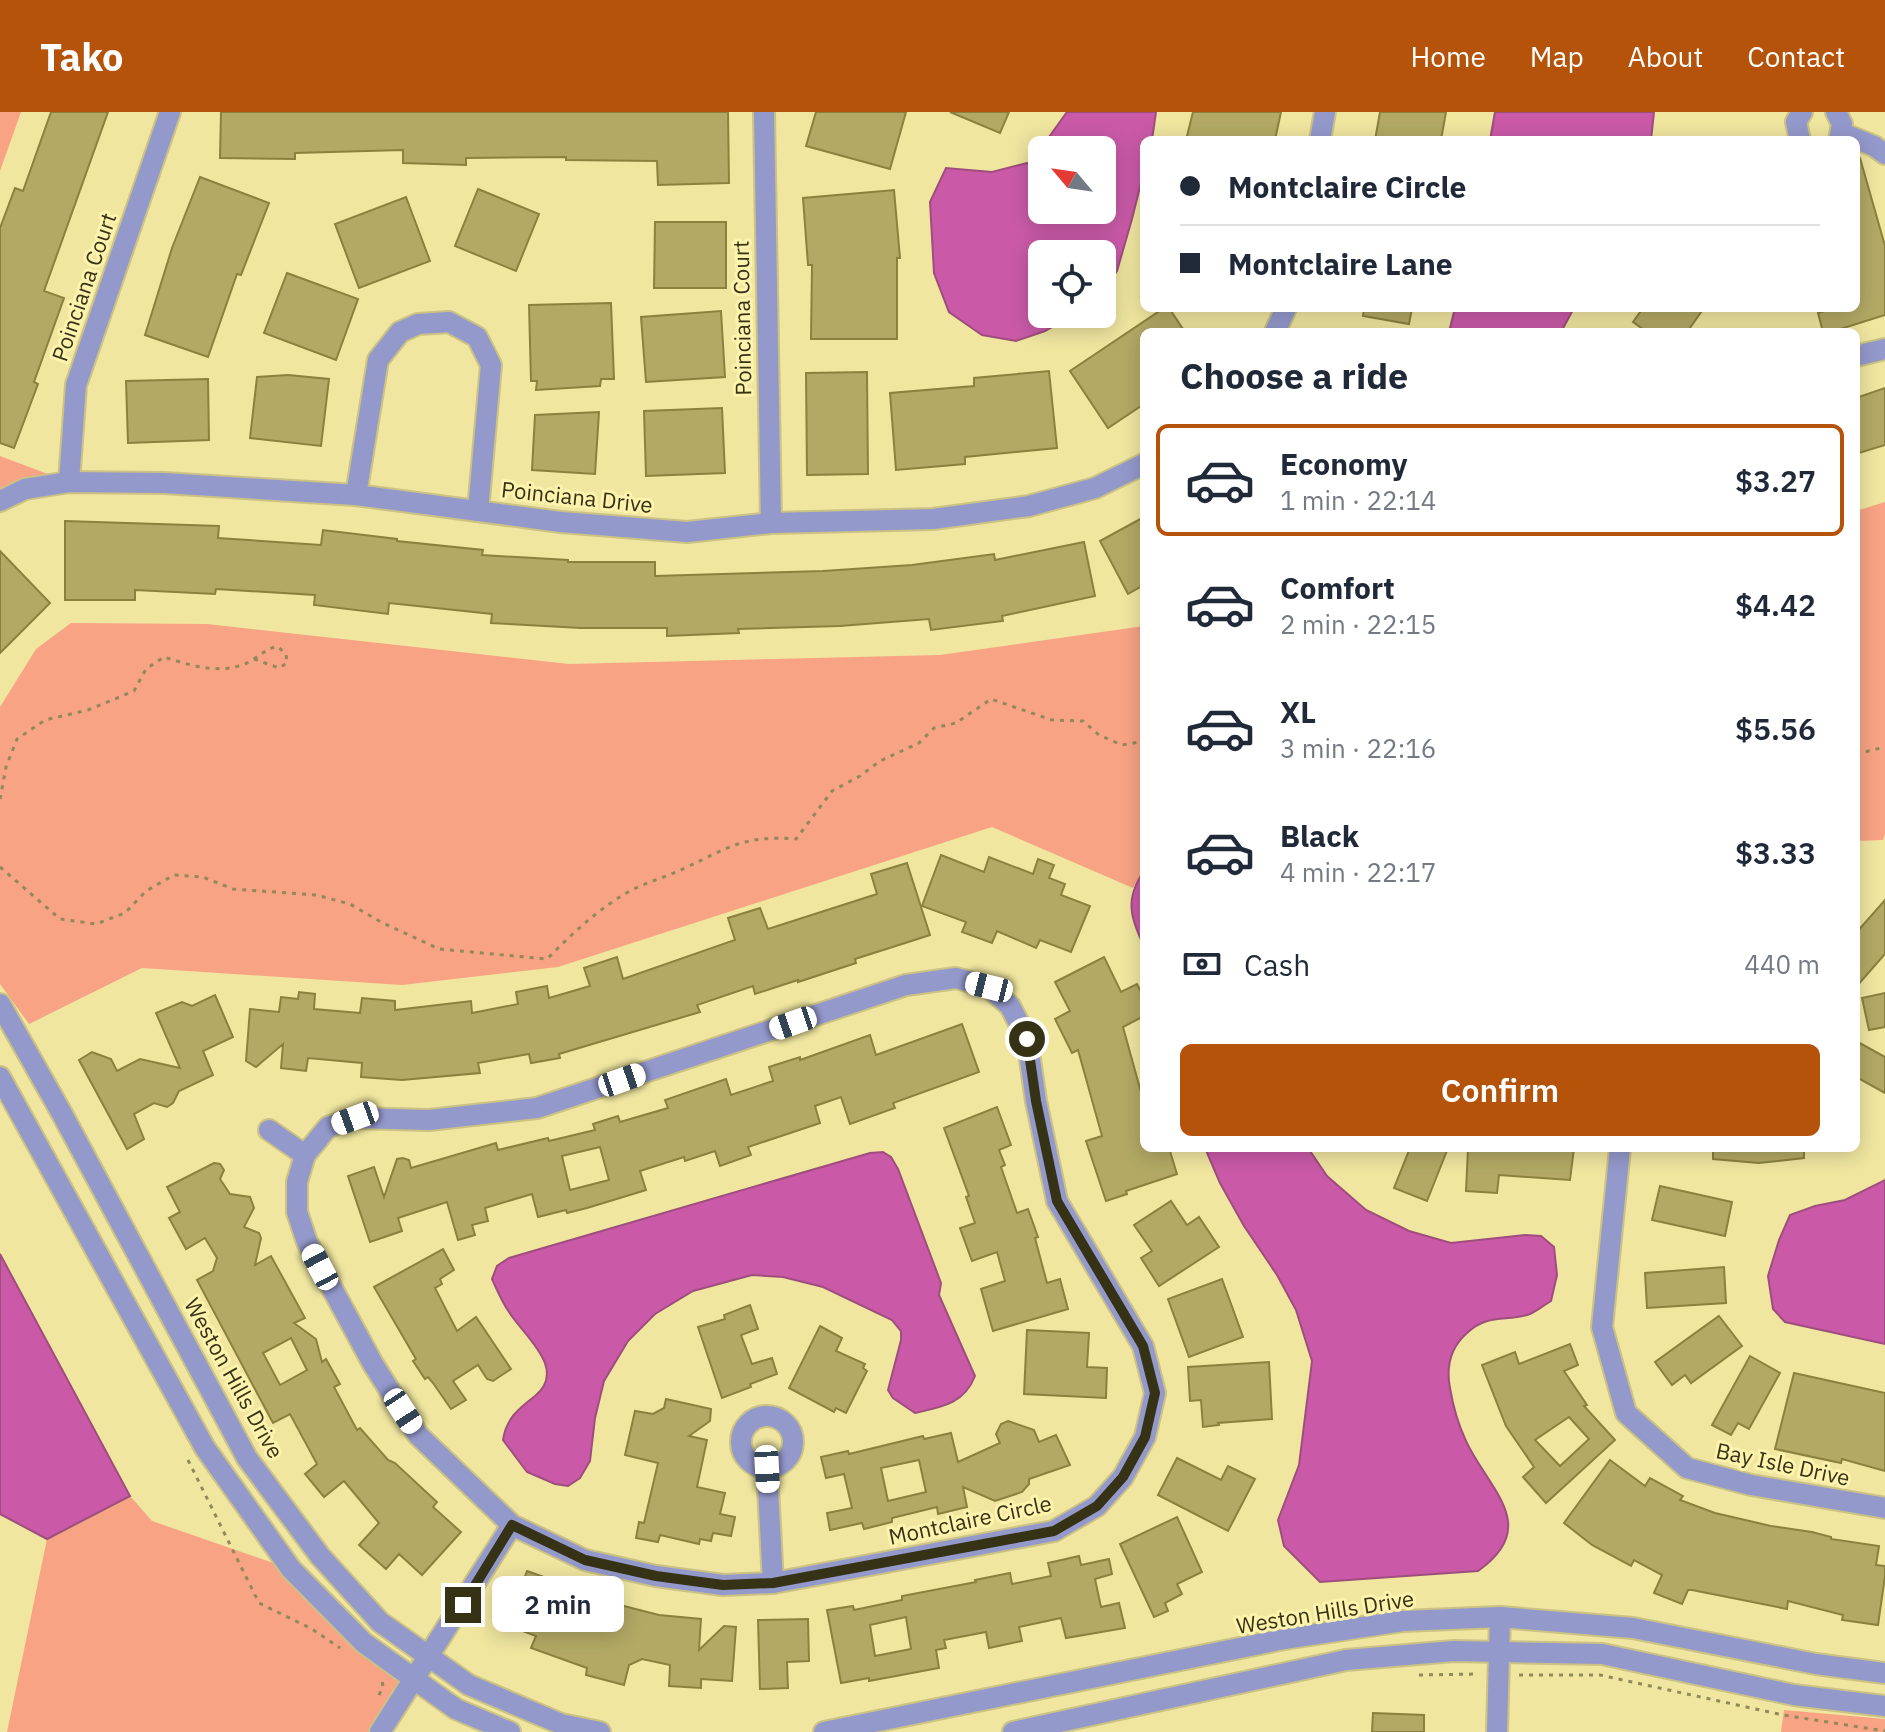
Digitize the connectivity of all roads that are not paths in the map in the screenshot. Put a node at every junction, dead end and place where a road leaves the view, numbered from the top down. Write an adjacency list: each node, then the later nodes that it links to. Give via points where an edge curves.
1 (170, 112): 14 (street, Poinciana Court, via 76,385)
2 (764, 112): 18 (street, Poinciana Court)
3 (1325, 112): 6 (street)
4 (1802, 112): 7 (street, via 1796,122)
5 (1836, 112): 8 (street)
6 (1321, 136)
7 (1798, 136)
8 (1840, 136)
9 (1860, 142): 10 (street)
10 (1885, 154)
11 (1885, 349): 12 (street)
12 (1860, 355)
13 (1140, 466): 18 (street, Poinciana Drive, via 1095,488 1029,506 933,519)
14 (69, 482): 15 (street, Poinciana Drive); 16 (street, Poinciana Drive, via 25,489)
15 (356, 495): 17 (street, Poinciana Drive); 17 (street, via 378,360 400,332 418,324 449,322 477,337 491,365)
16 (0, 501)
17 (478, 511): 18 (street, Poinciana Drive, via 687,532)
18 (771, 523)
19 (0, 1004): 30 (street, Weston Hills Drive, via 247,1458 320,1556 380,1622)
20 (0, 1077): 32 (street, via 205,1448 291,1569 364,1643)
21 (269, 1130): 23 (street)
22 (1619, 1152): 25 (street, Bay Isle Drive, via 1602,1327 1626,1413 1687,1468)
23 (305, 1155): 26 (street, Montclaire Circle, via 297,1182 297,1212 307,1242 373,1364 418,1435); 27 (street, Montclaire Circle, via 328,1127 355,1118 429,1120 537,1108 906,985 956,978 989,987 1010,1006 1027,1039 1057,1201 1143,1346 1155,1393 1145,1437 1123,1477 1097,1506 1054,1531)
24 (767, 1469): 27 (street)
25 (1885, 1508)
26 (512, 1525): 27 (street, Montclaire Circle, via 585,1560 656,1576 723,1585); 30 (street)
27 (773, 1583)
28 (1500, 1617): 29 (street); 31 (street, Weston Hills Drive, via 1633,1628); 37 (street, Weston Hills Drive, via 1403,1621 1284,1639)
29 (1498, 1652): 33 (street, via 1602,1654 1794,1695); 38 (street, via 1346,1660); 39 (street)
30 (430, 1657): 32 (street); 36 (street, Weston Hills Drive, via 469,1685 561,1724)
31 (1885, 1673)
32 (414, 1679): 34 (street); 35 (street, via 456,1709)
33 (1885, 1706)
34 (380, 1732)
35 (510, 1732)
36 (600, 1732)
37 (824, 1732)
38 (1013, 1732)
39 (1497, 1732)

